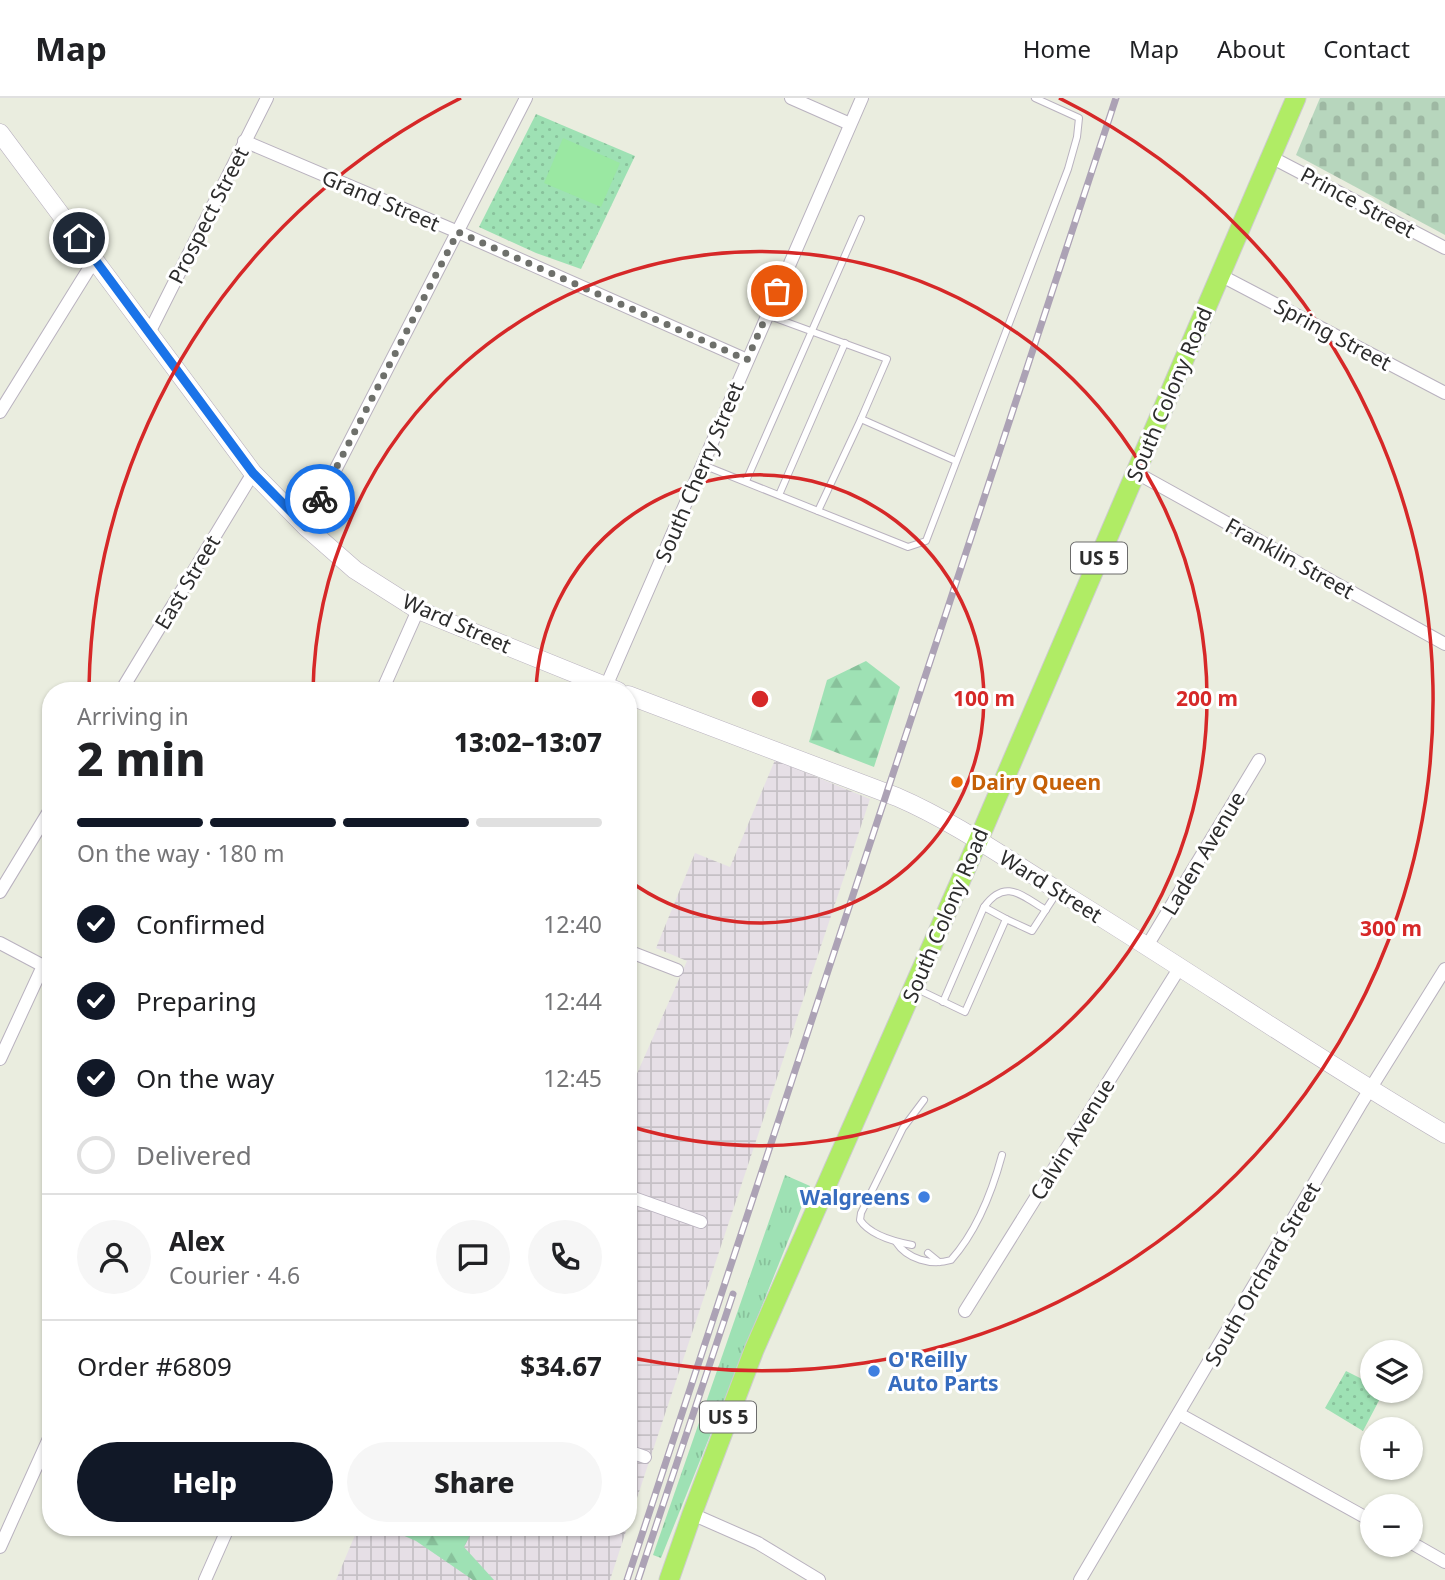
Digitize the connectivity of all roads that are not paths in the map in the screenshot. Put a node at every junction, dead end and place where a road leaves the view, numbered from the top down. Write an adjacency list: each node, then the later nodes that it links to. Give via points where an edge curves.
1 (267, 98): 9 (street, Prospect Street)
2 (526, 98): 12 (street)
3 (791, 98): 7 (street)
4 (862, 98): 7 (street, South Cherry Street)
5 (1035, 98): 24 (lane, via 1079,118 1077,137)
6 (1296, 98): 10 (main road, South Colony Road / US 5)
7 (850, 124): 16 (street, South Cherry Street)
8 (0, 133): 14 (street, Ward Street)
9 (244, 141): 12 (street, Grand Street); 18 (street, Prospect Street)
10 (1271, 157): 13 (street, Prince Street); 15 (main road, South Colony Road / US 5)
11 (861, 219): 17 (lane)
12 (458, 232): 20 (street, Grand Street); 31 (street)
13 (1445, 248)
14 (95, 259): 18 (street, Ward Street); 22 (street)
15 (1220, 275): 21 (street, Spring Street); 26 (main road, South Colony Road / US 5)
16 (767, 315): 17 (lane); 20 (street, South Cherry Street)
17 (811, 331): 19 (lane); 28 (lane)
18 (149, 333): 27 (street, Ward Street)
19 (845, 343): 23 (lane, via 887,359); 29 (lane)
20 (747, 360): 25 (street, South Cherry Street)
21 (1445, 393)
22 (0, 412)
23 (861, 419): 24 (lane); 30 (lane)
24 (956, 461): 30 (lane, via 926,541 908,547)
25 (703, 465): 28 (lane); 37 (street, South Cherry Street)
26 (1135, 472): 33 (street, Franklin Street); 41 (main road, South Colony Road / US 5)
27 (253, 473): 31 (street, Ward Street); 34 (street, East Street)
28 (746, 481): 29 (lane)
29 (779, 495): 30 (lane)
30 (818, 510)
31 (306, 527): 32 (street, Ward Street, via 355,570)
32 (418, 610): 35 (street); 36 (street, Ward Street)
33 (1445, 644)
34 (126, 682)
35 (386, 682)
36 (590, 682)
37 (612, 682)
38 (637, 698): 41 (street, Ward Street, via 912,804)
39 (1259, 760): 48 (street, Laden Avenue)
40 (42, 823): 43 (street)
41 (978, 841): 42 (street, Ward Street); 55 (main road, South Colony Road / US 5)
42 (1058, 891): 45 (lane); 48 (street, Ward Street)
43 (0, 892)
44 (984, 907): 45 (lane, via 992,895 1014,891); 46 (lane); 56 (lane)
45 (1046, 910): 46 (lane, via 1032,931)
46 (1006, 919): 56 (lane, via 965,1012)
47 (0, 943): 50 (street)
48 (1147, 946): 51 (street, Ward Street)
49 (637, 954): 53 (street)
50 (42, 965)
51 (1180, 967): 58 (street, Ward Street); 68 (street, Calvin Avenue)
52 (1445, 969): 58 (street, South Orchard Street)
53 (677, 970)
54 (42, 978): 57 (street)
55 (914, 988): 56 (lane); 73 (main road, South Colony Road / US 5, via 754,1350)
56 (943, 1002)
57 (0, 1059)
58 (1370, 1090): 60 (street, Ward Street); 69 (street, South Orchard Street)
59 (924, 1100): 64 (lane, via 903,1128 861,1213 864,1226)
60 (1445, 1134)
61 (1002, 1155): 67 (lane, via 994,1186 976,1223 954,1257)
62 (637, 1199): 63 (street)
63 (701, 1222)
64 (896, 1242): 65 (lane); 67 (lane, via 924,1261)
65 (912, 1245)
66 (929, 1253): 67 (lane)
67 (941, 1263)
68 (965, 1311)
69 (1180, 1414): 74 (street); 82 (street, South Orchard Street)
70 (42, 1454): 76 (street)
71 (637, 1454): 72 (street)
72 (645, 1457)
73 (692, 1514): 80 (main road, South Colony Road / US 5); 81 (street, via 758,1543)
74 (1360, 1514)
75 (224, 1536): 79 (street)
76 (0, 1546)
77 (1423, 1549): 78 (street)
78 (1445, 1562)
79 (205, 1580)
80 (669, 1580)
81 (819, 1580)
82 (1080, 1580)

